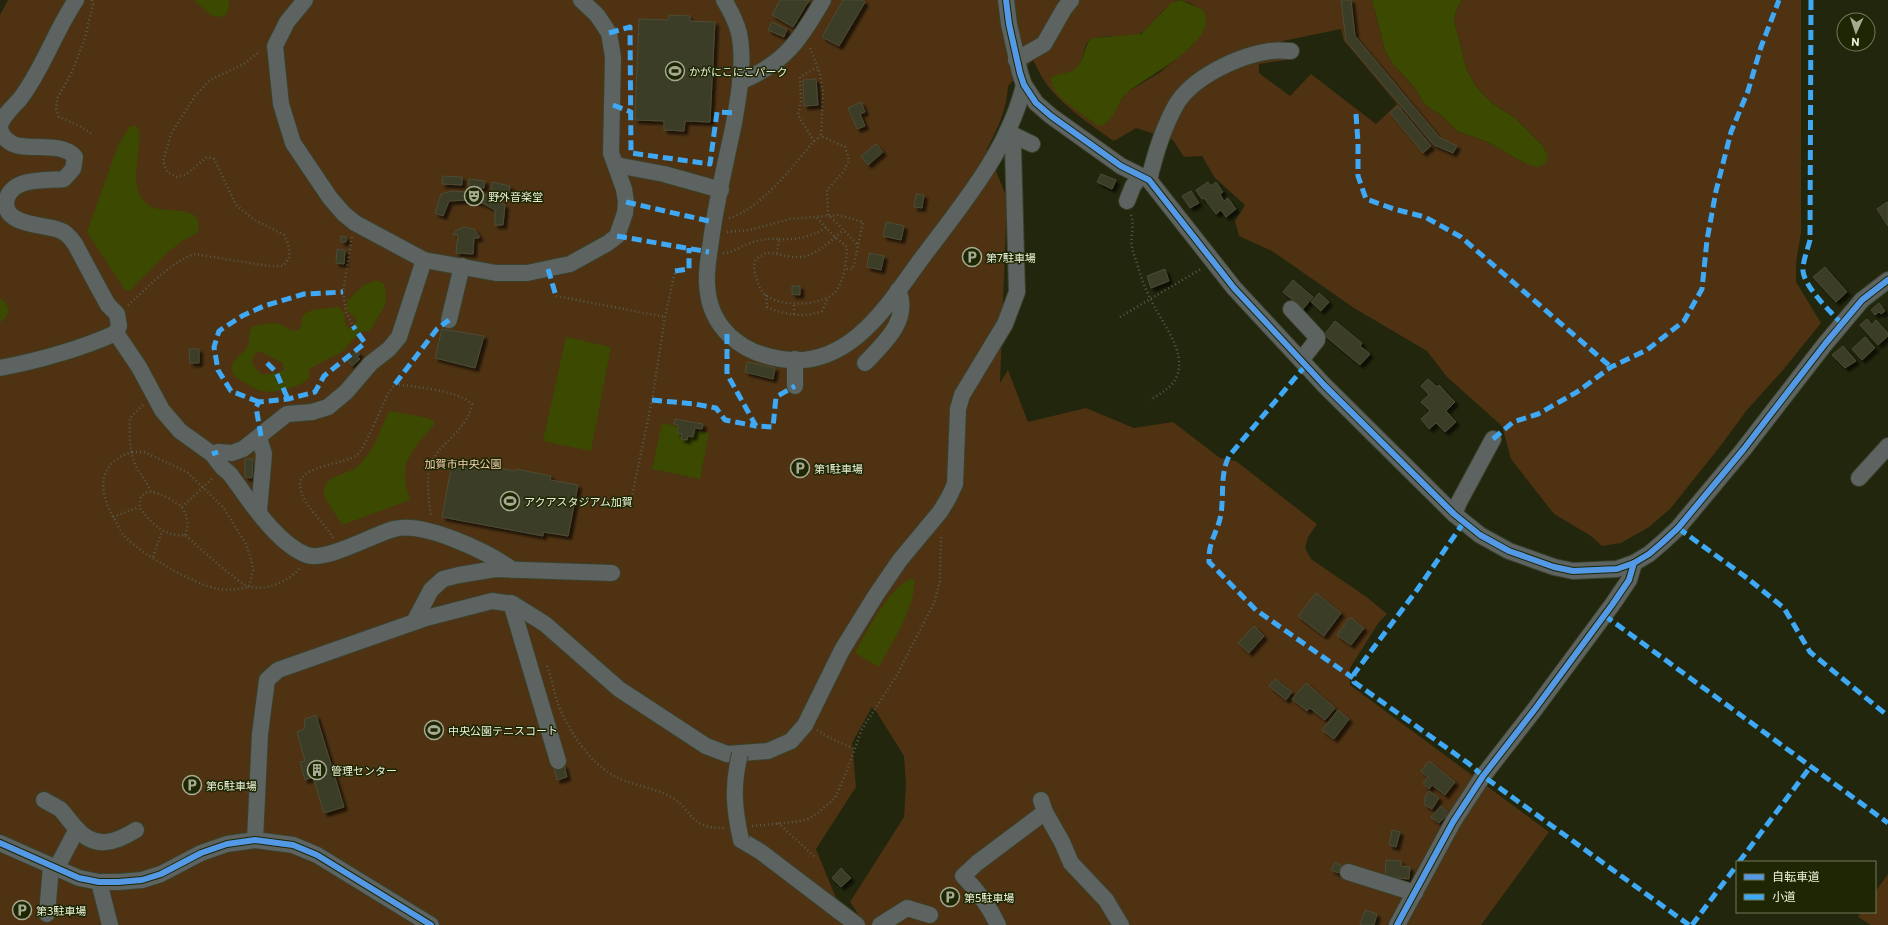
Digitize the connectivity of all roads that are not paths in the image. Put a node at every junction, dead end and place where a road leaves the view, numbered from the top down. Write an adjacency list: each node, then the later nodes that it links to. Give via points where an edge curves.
1 (76, 0): 24 (street, via 24,93 5,116 0,127 2,136 18,146 71,152 75,157 73,169 64,179 22,182 12,188 6,208 11,217 61,230 69,236 108,305 117,314 119,326)
2 (305, 0): 18 (street, via 287,22 275,46 281,104 293,143 330,198 344,214 355,223)
3 (580, 0): 14 (street, via 597,15 609,33 613,69 611,153)
4 (724, 0): 10 (street, via 738,32)
5 (823, 0): 10 (street, via 805,32 787,53 763,72)
6 (1006, 0): 9 (street)
7 (1071, 0): 9 (street, via 1044,44)
8 (1292, 51): 15 (street, via 1271,50 1249,56 1211,72 1195,85 1177,103)
9 (1016, 60): 11 (street)
10 (740, 82): 16 (street)
11 (1024, 85): 12 (street, via 1020,102); 15 (street, via 1036,103 1051,116 1121,166)
12 (1007, 132): 13 (street); 21 (street, via 987,168); 42 (street, via 1013,147 1017,292 1005,324 962,395 958,408 955,484 940,512 900,560 876,595 842,650 806,723 791,741 768,751)
13 (1032, 144)
14 (616, 165): 16 (street, via 664,174); 19 (street, via 626,202 617,236 608,243 570,264 527,273 496,272)
15 (1144, 178): 17 (street, via 1133,186); 26 (street, via 1234,288)
16 (721, 190): 25 (street, via 711,237 706,284 717,320 727,334 745,348 762,356)
17 (1127, 201)
18 (424, 260): 19 (street); 30 (street, via 399,337 389,349 371,363 346,392 328,407 312,412 287,414)
19 (462, 266): 23 (street)
20 (1888, 280): 37 (street, via 1862,300 1678,528 1649,554)
21 (898, 290): 25 (street, via 868,328 850,343 829,354); 27 (street, via 903,301 900,318 889,337)
22 (1290, 309): 26 (street, via 1317,337)
23 (450, 320)
24 (116, 333): 28 (street, via 75,350); 35 (street, via 140,367 162,410 180,431 212,454)
25 (795, 359): 29 (street)
26 (1301, 360): 36 (street)
27 (865, 363)
28 (0, 368)
29 (794, 386)
30 (259, 438): 33 (street, via 232,453); 35 (street, via 264,454)
31 (1493, 439): 36 (street)
32 (1888, 446): 34 (street)
33 (218, 452)
34 (1859, 478)
35 (259, 511): 38 (street, via 280,537 293,548 309,556 330,553 394,528 413,528 432,531 485,554)
36 (1454, 514): 37 (street, via 1480,535 1508,551 1554,567 1573,571 1605,570)
37 (1634, 563): 52 (street, via 1629,580 1612,605 1483,776 1453,822)
38 (513, 570): 39 (street); 41 (street, via 495,569 443,579 431,590)
39 (612, 573)
40 (511, 604): 41 (street, via 492,601); 42 (street, via 545,624 619,690 667,722 706,746 727,754); 43 (street)
41 (414, 622): 47 (street, via 278,670 267,680 260,734)
42 (740, 754): 57 (street, bridge, via 734,799 743,833 762,852)
43 (558, 761)
44 (44, 800): 45 (street, via 60,810)
45 (76, 829): 46 (street, via 102,843 113,842); 49 (street)
46 (136, 830)
47 (255, 840): 51 (street, via 227,844 201,853 161,874 142,880); 56 (street, via 293,845 317,855)
48 (0, 843): 49 (street)
49 (54, 868): 51 (street, via 79,878); 53 (street)
50 (1348, 872): 52 (street)
51 (99, 882): 55 (street)
52 (1415, 893): 61 (street)
53 (47, 914)
54 (930, 915): 58 (street, via 907,908)
55 (110, 925)
56 (431, 925)
57 (856, 925)
58 (880, 925)
59 (998, 925): 60 (street, via 990,909 963,876 1043,806 1071,863 1106,900)
60 (1121, 925)
61 (1397, 925)

